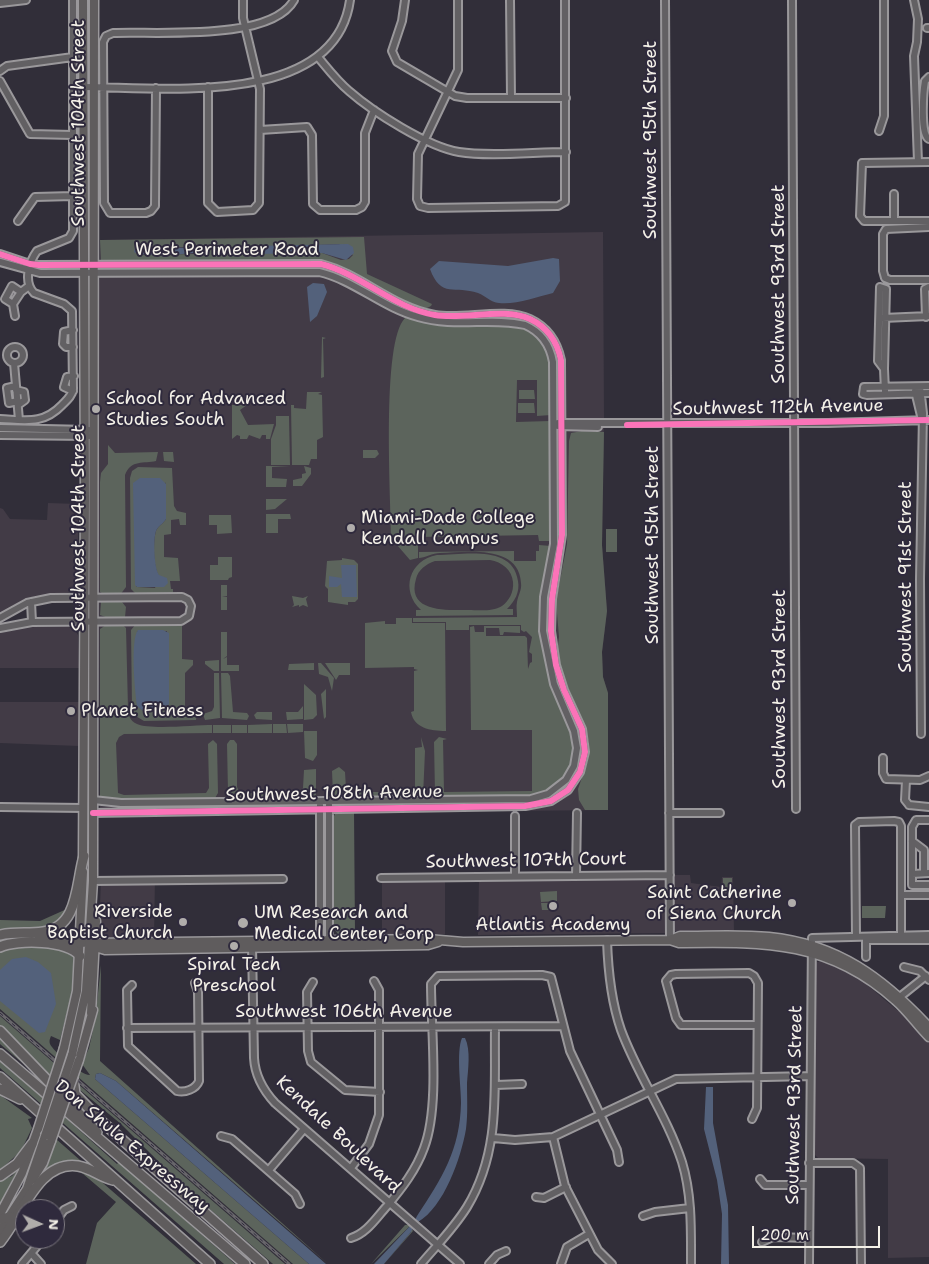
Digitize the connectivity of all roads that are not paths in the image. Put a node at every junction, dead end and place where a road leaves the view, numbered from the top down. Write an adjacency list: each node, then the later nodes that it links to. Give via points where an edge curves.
1 (26, 0): 16 (street)
2 (73, 0): 19 (street, Southwest 104th Street)
3 (83, 0): 24 (main road, Southwest 104th Street)
4 (94, 0): 25 (main road, Southwest 104th Street)
5 (243, 0): 17 (street)
6 (294, 0): 17 (street, via 276,18)
7 (350, 0): 18 (street, via 338,34)
8 (405, 0): 29 (street, via 392,56)
9 (458, 0): 29 (street, via 458,67)
10 (510, 0): 30 (street)
11 (565, 0): 31 (street)
12 (665, 0): 77 (street, Southwest 95th Street)
13 (792, 0): 76 (street, Southwest 93rd Street)
14 (884, 0): 34 (street, via 884,116)
15 (914, 0): 39 (street, via 918,19 914,56)
16 (0, 3)
17 (245, 26): 22 (street); 26 (street, Southwest 104th Street, via 221,32 108,34 103,42)
18 (318, 57): 22 (street, via 294,71); 32 (street, via 348,91)
19 (73, 58): 20 (street, via 10,65); 35 (street, Southwest 104th Street)
20 (0, 71)
21 (929, 77): 36 (street, via 924,81 924,133)
22 (258, 80): 27 (street); 33 (street)
23 (0, 81): 35 (street, via 24,127 31,134)
24 (83, 87): 25 (street); 50 (main road, Southwest 104th Street)
25 (94, 87): 26 (street); 51 (main road, Southwest 104th Street)
26 (103, 87): 28 (street); 28 (street, Southwest 104th Street, via 104,203 109,212 140,213 153,210 156,202)
27 (208, 87): 28 (street); 33 (street, via 208,203 211,209 217,212 253,210 260,204)
28 (156, 88)
29 (448, 92): 30 (street, via 467,98); 37 (street)
30 (511, 98): 31 (street)
31 (566, 98): 38 (street)
32 (374, 110): 33 (street, via 365,133 364,204 356,210 326,210 317,208 312,201 312,135 305,126); 37 (street)
33 (260, 130)
34 (879, 131)
35 (73, 135): 42 (street, Southwest 104th Street)
36 (929, 139)
37 (424, 140): 38 (street, via 460,152); 38 (street, via 418,158 417,199 420,206 428,208 564,204)
38 (566, 152)
39 (918, 162): 40 (street); 43 (street, via 862,163 861,219)
40 (929, 162)
41 (894, 194): 43 (street)
42 (73, 196): 45 (street, via 35,197); 49 (street, Southwest 104th Street, via 72,235 38,250)
43 (894, 221): 44 (street)
44 (929, 221)
45 (18, 222)
46 (929, 227): 53 (street, via 886,229 883,234 885,278)
47 (0, 254): 49 (street)
48 (0, 262): 52 (street)
49 (30, 264): 50 (street); 52 (street)
50 (83, 269): 51 (street, West Perimeter Road); 52 (street); 82 (main road, Southwest 104th Street)
51 (94, 269): 60 (street, West Perimeter Road, via 312,271 336,278 408,314 434,322); 83 (main road, Southwest 104th Street)
52 (29, 272): 54 (street)
53 (929, 280)
54 (29, 286): 56 (street); 61 (street, via 36,294 70,308)
55 (929, 287): 59 (street, via 925,289)
56 (22, 292): 57 (street); 57 (street, via 12,286 5,299)
57 (13, 304): 58 (street)
58 (15, 316)
59 (927, 317): 66 (street, via 882,318)
60 (526, 322): 78 (street, via 540,335 551,353); 79 (street, via 545,329 558,350 562,366)
61 (73, 330): 62 (street); 62 (street, via 64,332 63,344)
62 (74, 347): 64 (street)
63 (14, 363): 67 (street)
64 (74, 376): 69 (street); 69 (street, via 64,381 64,386)
65 (929, 386): 68 (street)
66 (885, 387): 68 (street); 71 (street); 71 (street, via 862,389 863,394)
67 (16, 388): 72 (street, via 24,392 25,400); 72 (street, via 7,388 10,403)
68 (918, 390): 70 (street); 71 (street); 75 (street, Southwest 91st Street)
69 (73, 391): 74 (street, Southwest 104th Street, via 49,416)
70 (929, 393)
71 (885, 394)
72 (18, 403): 74 (street)
73 (0, 419): 74 (street)
74 (19, 420)
75 (926, 420): 76 (street, Southwest 112th Avenue); 88 (street, Southwest 91st Street)
76 (794, 423): 77 (street, Southwest 112th Avenue); 116 (street, Southwest 93rd Street)
77 (667, 424): 79 (street, Southwest 112th Avenue); 119 (street, Southwest 95th Street)
78 (555, 425): 79 (street, Southwest 112th Avenue); 87 (street)
79 (562, 425): 90 (street, via 562,536)
80 (0, 428): 81 (street)
81 (21, 432): 82 (street); 84 (street)
82 (84, 433): 83 (street); 85 (main road, Southwest 104th Street)
83 (95, 433): 86 (main road, Southwest 104th Street)
84 (0, 435)
85 (85, 508): 86 (main road); 91 (main road, Southwest 104th Street)
86 (94, 508): 92 (main road, Southwest 104th Street)
87 (554, 544): 90 (street, via 558,547); 100 (street, via 543,612)
88 (920, 550): 89 (street); 102 (street, Southwest 91st Street)
89 (928, 550)
90 (557, 570): 103 (street, via 551,624 553,650)
91 (84, 598): 92 (street); 93 (street); 96 (main road, Southwest 104th Street)
92 (93, 598): 96 (main road, Southwest 104th Street); 96 (street, via 182,597 190,602 191,609 189,616 181,620)
93 (31, 602): 94 (street); 98 (street)
94 (12, 610): 95 (street); 97 (street)
95 (0, 618)
96 (89, 621): 98 (street); 104 (main road, Southwest 104th Street); 105 (main road, Southwest 104th Street)
97 (22, 622): 98 (street); 99 (street)
98 (32, 622)
99 (0, 628)
100 (549, 669): 103 (street, via 554,672 557,683); 112 (street, Southwest 108th Avenue, via 577,740 575,764 564,782 548,794 531,799)
101 (929, 675): 102 (street)
102 (920, 676): 106 (street, Southwest 91st Street)
103 (562, 684): 118 (street, Southwest 108th Avenue, via 582,729 585,748 580,772 570,788 551,801 534,806)
104 (84, 725): 105 (main road); 115 (main road, Southwest 104th Street)
105 (93, 725): 110 (main road, Southwest 104th Street)
106 (921, 734)
107 (884, 758): 109 (street, via 886,779)
108 (929, 776): 109 (street)
109 (906, 780): 113 (street, via 909,805)
110 (93, 800): 111 (street, Southwest 108th Avenue, via 121,803); 120 (main road, Southwest 104th Street)
111 (320, 801): 112 (street, Southwest 108th Avenue); 117 (street)
112 (329, 801): 118 (street)
113 (929, 806)
114 (0, 807): 115 (street)
115 (84, 808): 126 (main road, Southwest 104th Street)
116 (796, 808)
117 (320, 809): 118 (street, Southwest 108th Avenue); 120 (street, Southwest 108th Avenue); 147 (street)
118 (329, 809): 148 (street)
119 (669, 812): 122 (street); 129 (street, Southwest 95th Street)
120 (93, 813): 134 (main road, Southwest 104th Street)
121 (577, 813): 131 (street)
122 (720, 813)
123 (515, 816): 130 (street)
124 (929, 820): 125 (street, via 914,822)
125 (912, 841): 127 (street, via 924,850); 128 (street)
126 (84, 856): 138 (highway, via 68,918 55,929); 149 (main road, Southwest 104th Street, via 83,882)
127 (927, 873): 128 (street)
128 (912, 874): 135 (street, via 912,885)
129 (670, 875): 131 (street, Southwest 107th Court); 145 (street, Southwest 95th Street)
130 (515, 876): 131 (street, Southwest 107th Court); 132 (street, Southwest 107th Court)
131 (576, 876)
132 (382, 878)
133 (283, 879): 134 (street)
134 (93, 881): 149 (main road, Southwest 104th Street)
135 (929, 885)
136 (902, 895): 137 (street); 141 (street, via 900,823 856,823); 142 (street)
137 (929, 895)
138 (33, 933): 139 (highway); 149 (highway)
139 (0, 935)
140 (929, 935): 142 (street)
141 (856, 936): 143 (street); 152 (street, via 812,938)
142 (904, 937): 143 (street); 146 (street)
143 (866, 938): 155 (street)
144 (607, 940): 145 (main road); 148 (main road, via 440,942 428,939); 184 (street, via 609,979 616,1012 628,1046)
145 (670, 940): 152 (main road, via 679,943 765,943)
146 (929, 940)
147 (320, 943): 148 (main road); 150 (main road)
148 (329, 943)
149 (90, 944): 150 (main road); 153 (main road); 154 (main road, Southwest 104th Street); 163 (main road); 192 (main road, Southwest 104th Street, bridge, via 84,1006)
150 (252, 944): 153 (main road); 165 (street, Kendale Boulevard)
151 (0, 947): 154 (highway, via 15,942 32,942 72,949)
152 (812, 949): 162 (main road, via 856,971); 178 (street, Southwest 93rd Street)
153 (104, 950): 163 (main road, via 98,959)
154 (80, 956): 194 (main road, Southwest 104th Street, bridge, via 75,1006)
155 (866, 957)
156 (904, 967): 157 (street, via 912,967)
157 (928, 977): 162 (street)
158 (374, 981): 171 (street, via 379,990)
159 (313, 982): 166 (street, via 307,992)
160 (195, 983): 169 (street)
161 (132, 985): 170 (street, via 127,990)
162 (898, 998): 168 (main road); 175 (main road)
163 (91, 1013): 179 (main road, bridge)
164 (757, 1025): 164 (street, via 758,982 749,973 671,975 666,980 665,986 681,1025); 180 (street)
165 (253, 1026): 166 (street, Southwest 106th Avenue); 169 (street, Southwest 106th Avenue); 189 (street, Kendale Boulevard, via 254,1064 261,1084 275,1103)
166 (307, 1026): 171 (street, Southwest 106th Avenue); 185 (street, via 309,1058 343,1089)
167 (562, 1026): 172 (street, via 554,982 549,976 442,976 433,979 431,984); 173 (street, Southwest 106th Avenue); 187 (street, via 575,1063)
168 (929, 1026)
169 (199, 1027): 170 (street, Southwest 106th Avenue); 170 (street, via 199,1082 185,1092 177,1091 127,1045)
170 (126, 1028)
171 (379, 1028): 172 (street, Southwest 106th Avenue); 185 (street)
172 (431, 1028): 173 (street, Southwest 106th Avenue); 206 (street, via 430,1130 417,1165)
173 (496, 1028): 182 (street)
174 (0, 1032): 195 (highway, via 83,1116)
175 (929, 1037)
176 (0, 1054): 195 (highway, Don Shula Expressway)
177 (0, 1076): 186 (highway, Don Shula Expressway)
178 (810, 1076): 180 (street); 197 (street, Southwest 93rd Street)
179 (74, 1078): 192 (main road, bridge); 229 (highway, via 74,1091 80,1101 100,1121)
180 (757, 1078): 184 (street, via 680,1078); 188 (street, via 757,1108)
181 (522, 1084): 182 (street)
182 (496, 1085): 193 (street)
183 (0, 1089): 186 (highway)
184 (650, 1090): 187 (street); 209 (street, via 680,1155)
185 (380, 1092): 198 (street, via 375,1128)
186 (36, 1110): 202 (highway, Don Shula Expressway)
187 (600, 1115): 191 (street); 196 (street, via 617,1150)
188 (752, 1119)
189 (304, 1128): 198 (street, Kendale Boulevard); 199 (street)
190 (221, 1136): 199 (street, via 232,1139)
191 (553, 1137): 193 (street); 204 (street)
192 (48, 1138): 212 (main road, via 27,1189)
193 (493, 1138): 221 (street, via 472,1198)
194 (32, 1144): 200 (highway, via 17,1164); 211 (main road, Southwest 104th Street, via 18,1182)
195 (106, 1145): 228 (highway, Don Shula Expressway)
196 (619, 1162)
197 (809, 1163): 203 (street, Southwest 93rd Street); 237 (street, via 853,1163 858,1166 862,1178)
198 (351, 1168): 206 (street, Kendale Boulevard)
199 (269, 1170): 207 (street, via 295,1194)
200 (0, 1176)
201 (760, 1180): 203 (street, via 765,1185)
202 (114, 1181): 219 (highway, via 78,1166 50,1171); 227 (highway, Don Shula Expressway)
203 (809, 1185): 218 (street, Southwest 93rd Street)
204 (566, 1187): 205 (street, via 544,1198); 216 (street)
205 (536, 1197)
206 (389, 1203): 217 (street, via 362,1234); 221 (street, Kendale Boulevard)
207 (300, 1204)
208 (72, 1206): 210 (street)
209 (690, 1208): 213 (street); 235 (street)
210 (65, 1210)
211 (0, 1214)
212 (10, 1216): 214 (highway); 215 (main road)
213 (643, 1216)
214 (0, 1219)
215 (0, 1231)
216 (589, 1234): 233 (street, via 566,1246); 234 (street, via 598,1250)
217 (351, 1238)
218 (809, 1238): 220 (street, via 773,1237); 236 (street, Southwest 93rd Street)
219 (0, 1242)
220 (762, 1242)
221 (438, 1245): 230 (street); 231 (street, Kendale Boulevard)
222 (36, 1249): 224 (street)
223 (506, 1251): 232 (street)
224 (32, 1254): 225 (street); 226 (street)
225 (22, 1264)
226 (42, 1264)
227 (210, 1264)
228 (245, 1264)
229 (263, 1264)
230 (421, 1264)
231 (460, 1264)
232 (489, 1264)
233 (561, 1264)
234 (612, 1264)
235 (691, 1264)
236 (809, 1264)
237 (861, 1264)

